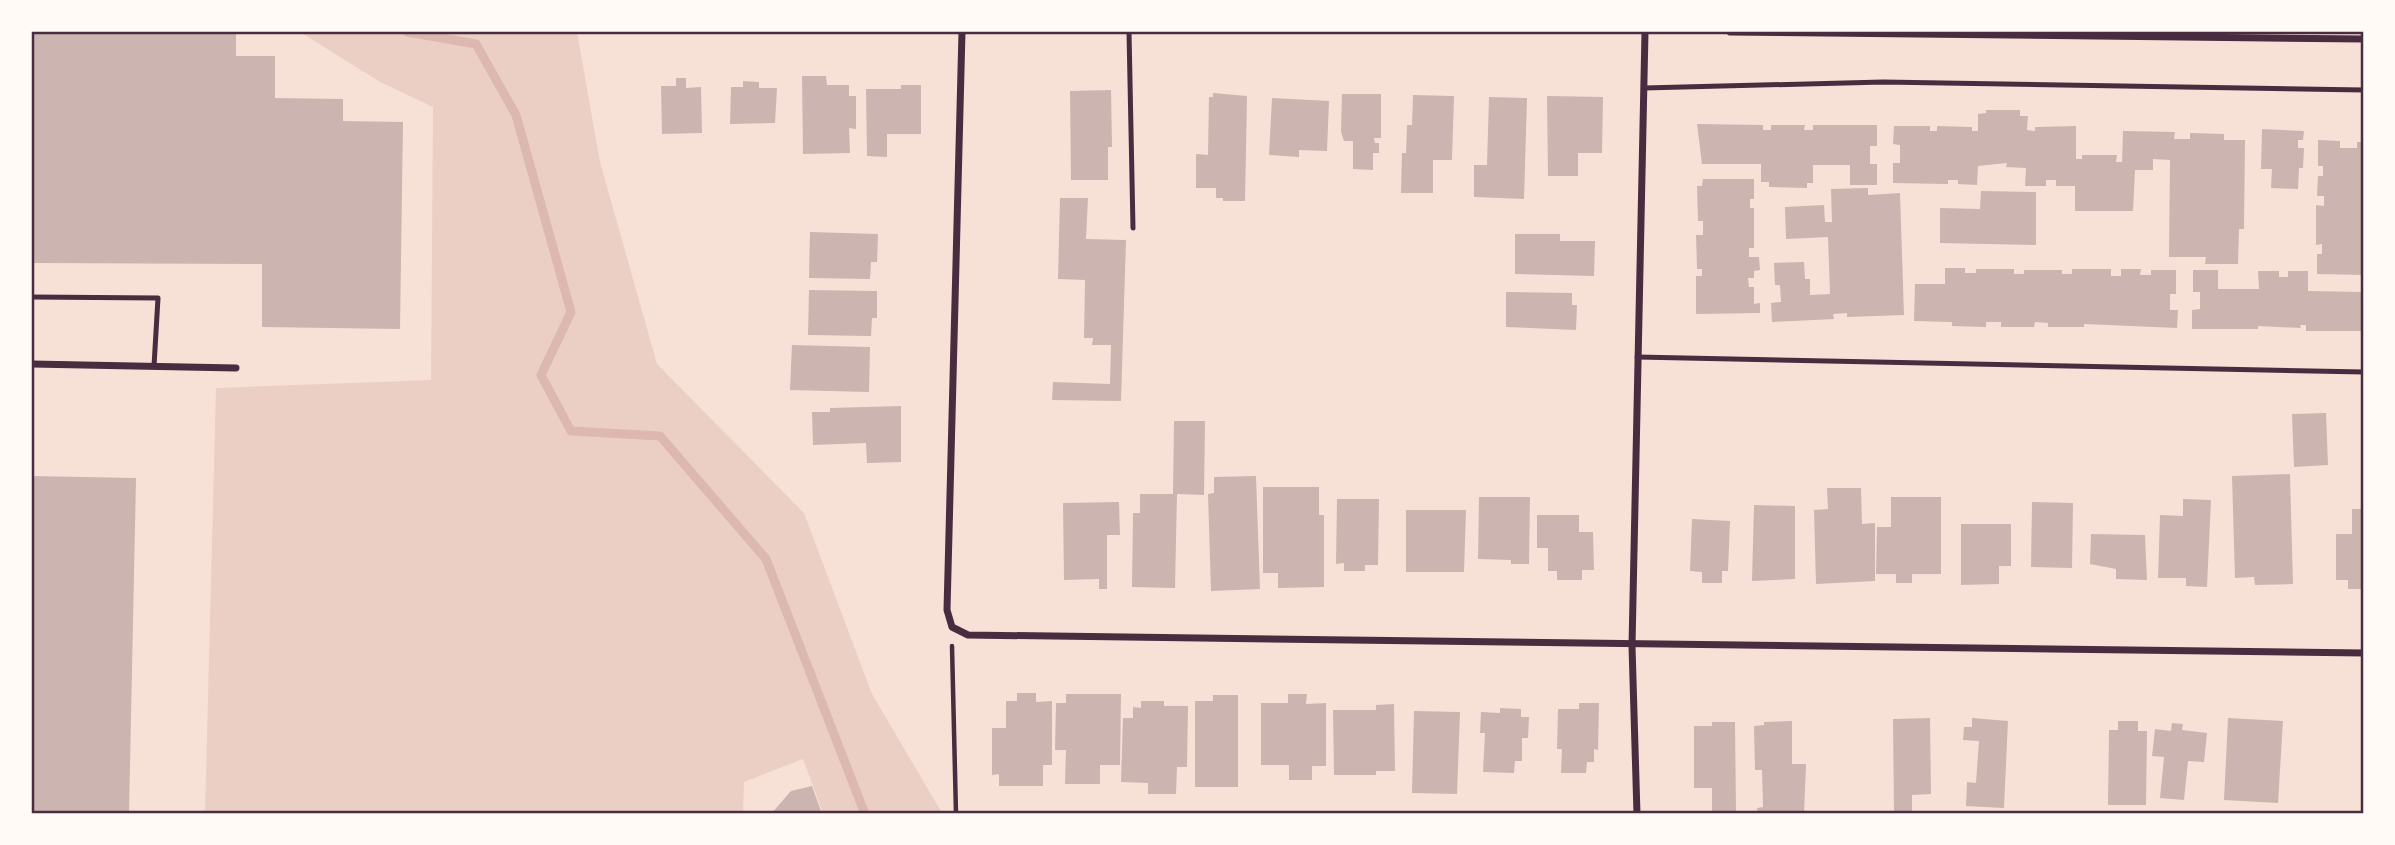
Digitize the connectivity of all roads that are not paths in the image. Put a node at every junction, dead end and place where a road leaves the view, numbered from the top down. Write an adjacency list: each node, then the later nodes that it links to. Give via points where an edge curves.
1 (962, 32): 15 (street, via 947,610 952,627 968,635)
2 (1129, 32): 8 (lane)
3 (1645, 32): 6 (street)
4 (1730, 32): 5 (street)
5 (2364, 39)
6 (1644, 88): 7 (lane, via 1883,82); 10 (street)
7 (2364, 90)
8 (1133, 228)
9 (32, 297): 12 (lane, via 158,298)
10 (1637, 357): 14 (lane); 15 (street)
11 (32, 364): 12 (street)
12 (154, 366): 13 (street)
13 (236, 369)
14 (2364, 372)
15 (1632, 646): 16 (street); 17 (street)
16 (2364, 653)
17 (1637, 814)

